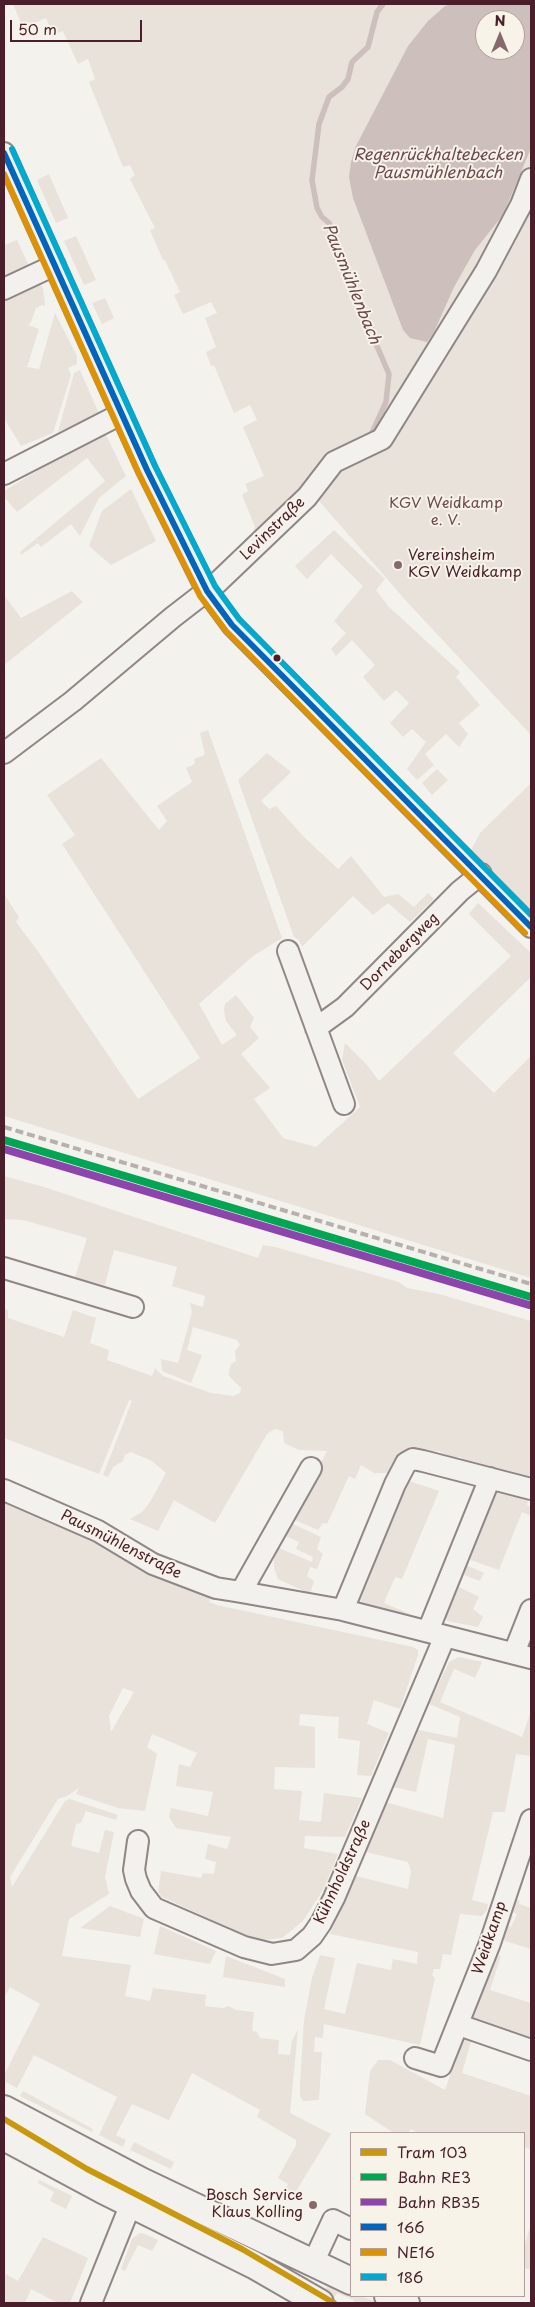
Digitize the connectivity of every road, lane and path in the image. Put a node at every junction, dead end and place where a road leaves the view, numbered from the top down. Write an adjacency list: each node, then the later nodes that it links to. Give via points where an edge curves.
1 (4, 152): 3 (street)
2 (531, 179): 7 (street, Levinstraße, via 486,271 382,439 334,462 307,497)
3 (55, 265): 4 (street); 5 (street)
4 (4, 289)
5 (121, 414): 6 (street); 7 (street, via 180,542)
6 (4, 474)
7 (207, 591): 8 (street, Levinstraße); 9 (street, via 232,625)
8 (4, 753)
9 (481, 874): 10 (street); 12 (street, Dornebergweg, via 460,891 345,1007)
10 (531, 927)
11 (288, 951): 12 (street)
12 (316, 1028): 13 (street)
13 (344, 1104)
14 (4, 1268): 15 (street)
15 (133, 1307)
16 (311, 1468): 20 (street)
17 (490, 1478): 18 (street); 21 (street, via 413,1459 406,1463); 23 (street)
18 (531, 1489)
19 (4, 1490): 20 (street, Pausmühlenstraße, via 98,1530 161,1568 216,1588)
20 (241, 1592): 21 (street, Pausmühlenstraße)
21 (343, 1610): 23 (street, Pausmühlenstraße)
22 (531, 1610): 24 (street, Pausmühlenstraße)
23 (437, 1634): 24 (street, Pausmühlenstraße); 26 (street, Kühnholdstraße, via 334,1898 322,1923 296,1950 272,1954 244,1947 154,1908 136,1879)
24 (523, 1656)
25 (531, 1820): 27 (street, Weidkamp)
26 (138, 1841)
27 (526, 1853): 28 (street, Weidkamp)
28 (459, 2025): 29 (street); 30 (street, Weidkamp, via 442,2066)
29 (531, 2050)
30 (415, 2058)
31 (4, 2109): 33 (main road)
32 (4, 2137): 33 (main road)
33 (136, 2192): 35 (main road); 38 (street); 39 (main road)
34 (350, 2229): 35 (street, via 332,2220)
35 (313, 2263): 36 (main road)
36 (350, 2281)
37 (391, 2297): 40 (main road)
38 (91, 2303)
39 (320, 2303)
40 (406, 2303)

